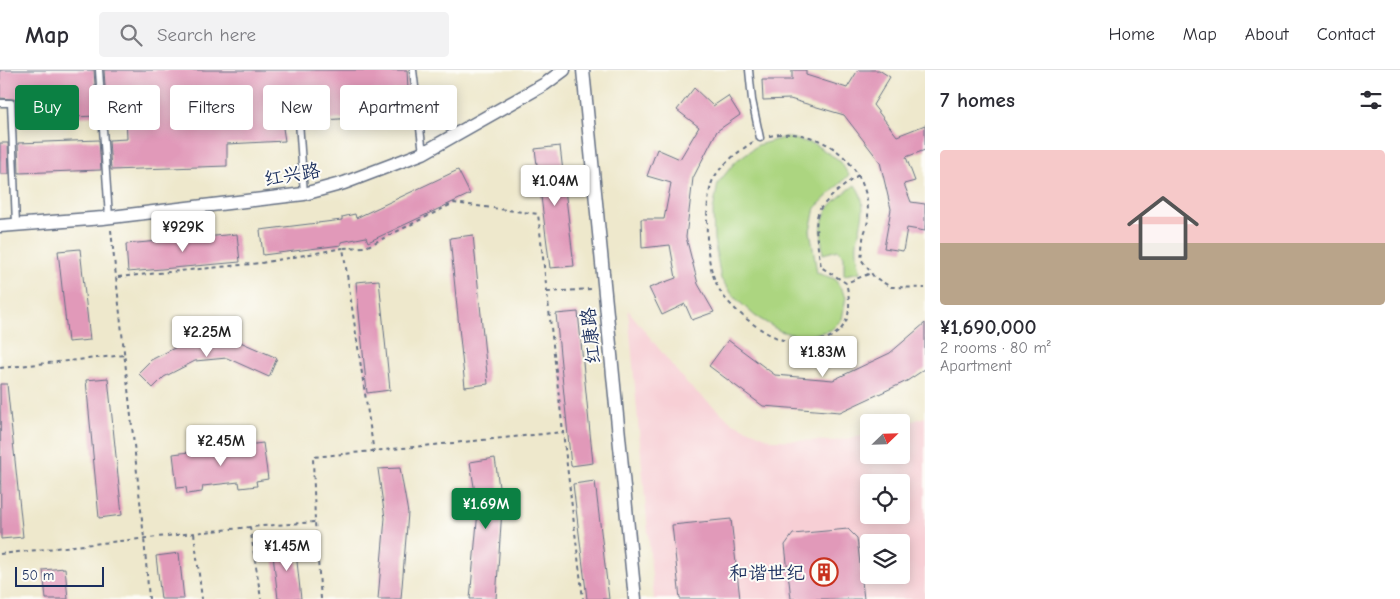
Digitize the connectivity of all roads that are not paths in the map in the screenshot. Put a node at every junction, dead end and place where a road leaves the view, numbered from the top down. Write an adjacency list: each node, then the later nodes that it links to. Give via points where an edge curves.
1 (99, 70): 11 (lane)
2 (413, 70): 9 (lane)
3 (564, 70): 9 (street, 红兴路)
4 (583, 70): 14 (street, 红康路)
5 (749, 70): 8 (lane)
6 (0, 103): 12 (lane, via 11,103)
7 (300, 130): 10 (lane)
8 (760, 138)
9 (423, 153): 10 (street, 红兴路, via 344,184)
10 (304, 194): 11 (street, 红兴路)
11 (109, 217): 12 (street, 红兴路)
12 (16, 224): 13 (street, 红兴路)
13 (0, 226)
14 (635, 599)

